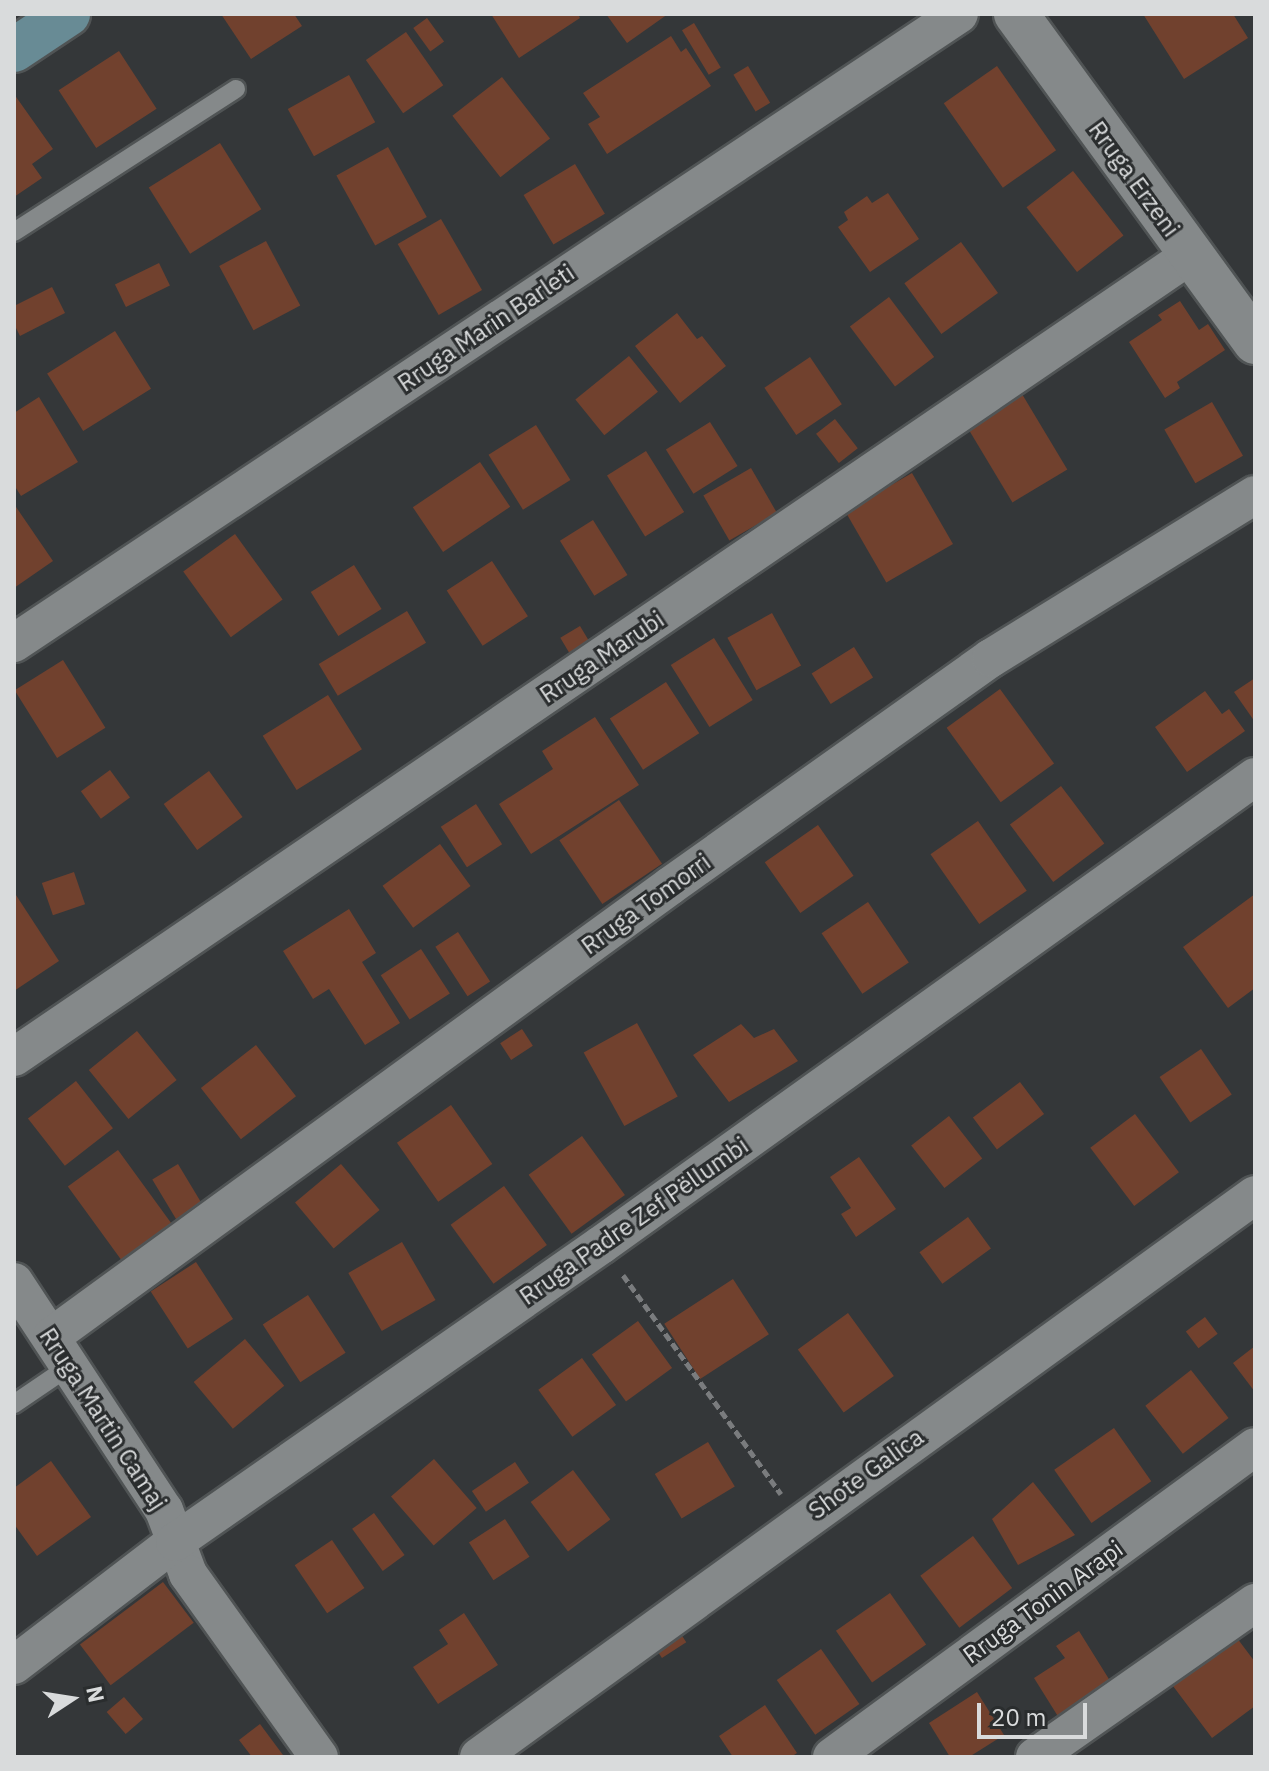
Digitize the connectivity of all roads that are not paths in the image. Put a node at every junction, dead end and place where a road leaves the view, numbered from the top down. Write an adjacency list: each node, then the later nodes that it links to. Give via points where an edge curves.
1 (68, 14): 4 (main road)
2 (959, 14): 10 (street, Rruga Marin Barleti)
3 (1016, 14): 7 (street, Rruga Erzeni)
4 (14, 50)
5 (236, 89): 6 (lane)
6 (14, 232)
7 (1189, 256): 8 (street, Rruga Erzeni); 12 (street, Rruga Marubi)
8 (1255, 342)
9 (1255, 495): 15 (street, Rruga Tomorri, via 991,658 670,886)
10 (14, 643)
11 (1255, 777): 18 (street, Rruga Padre Zef Pëllumbi)
12 (14, 1057)
13 (1255, 1195): 22 (street, Shote Galica)
14 (14, 1282): 15 (street, Rruga Martin Camaj)
15 (61, 1351): 16 (lane); 18 (street, Rruga Martin Camaj, via 164,1510)
16 (14, 1404)
17 (1255, 1447): 23 (street, Rruga Tonin Arapi)
18 (175, 1542): 20 (street, Rruga Padre Zef Pëllumbi); 21 (street, Rruga Martin Camaj, via 188,1574)
19 (1255, 1603): 24 (street)
20 (14, 1665)
21 (319, 1757)
22 (479, 1757)
23 (832, 1757)
24 (1035, 1757)

